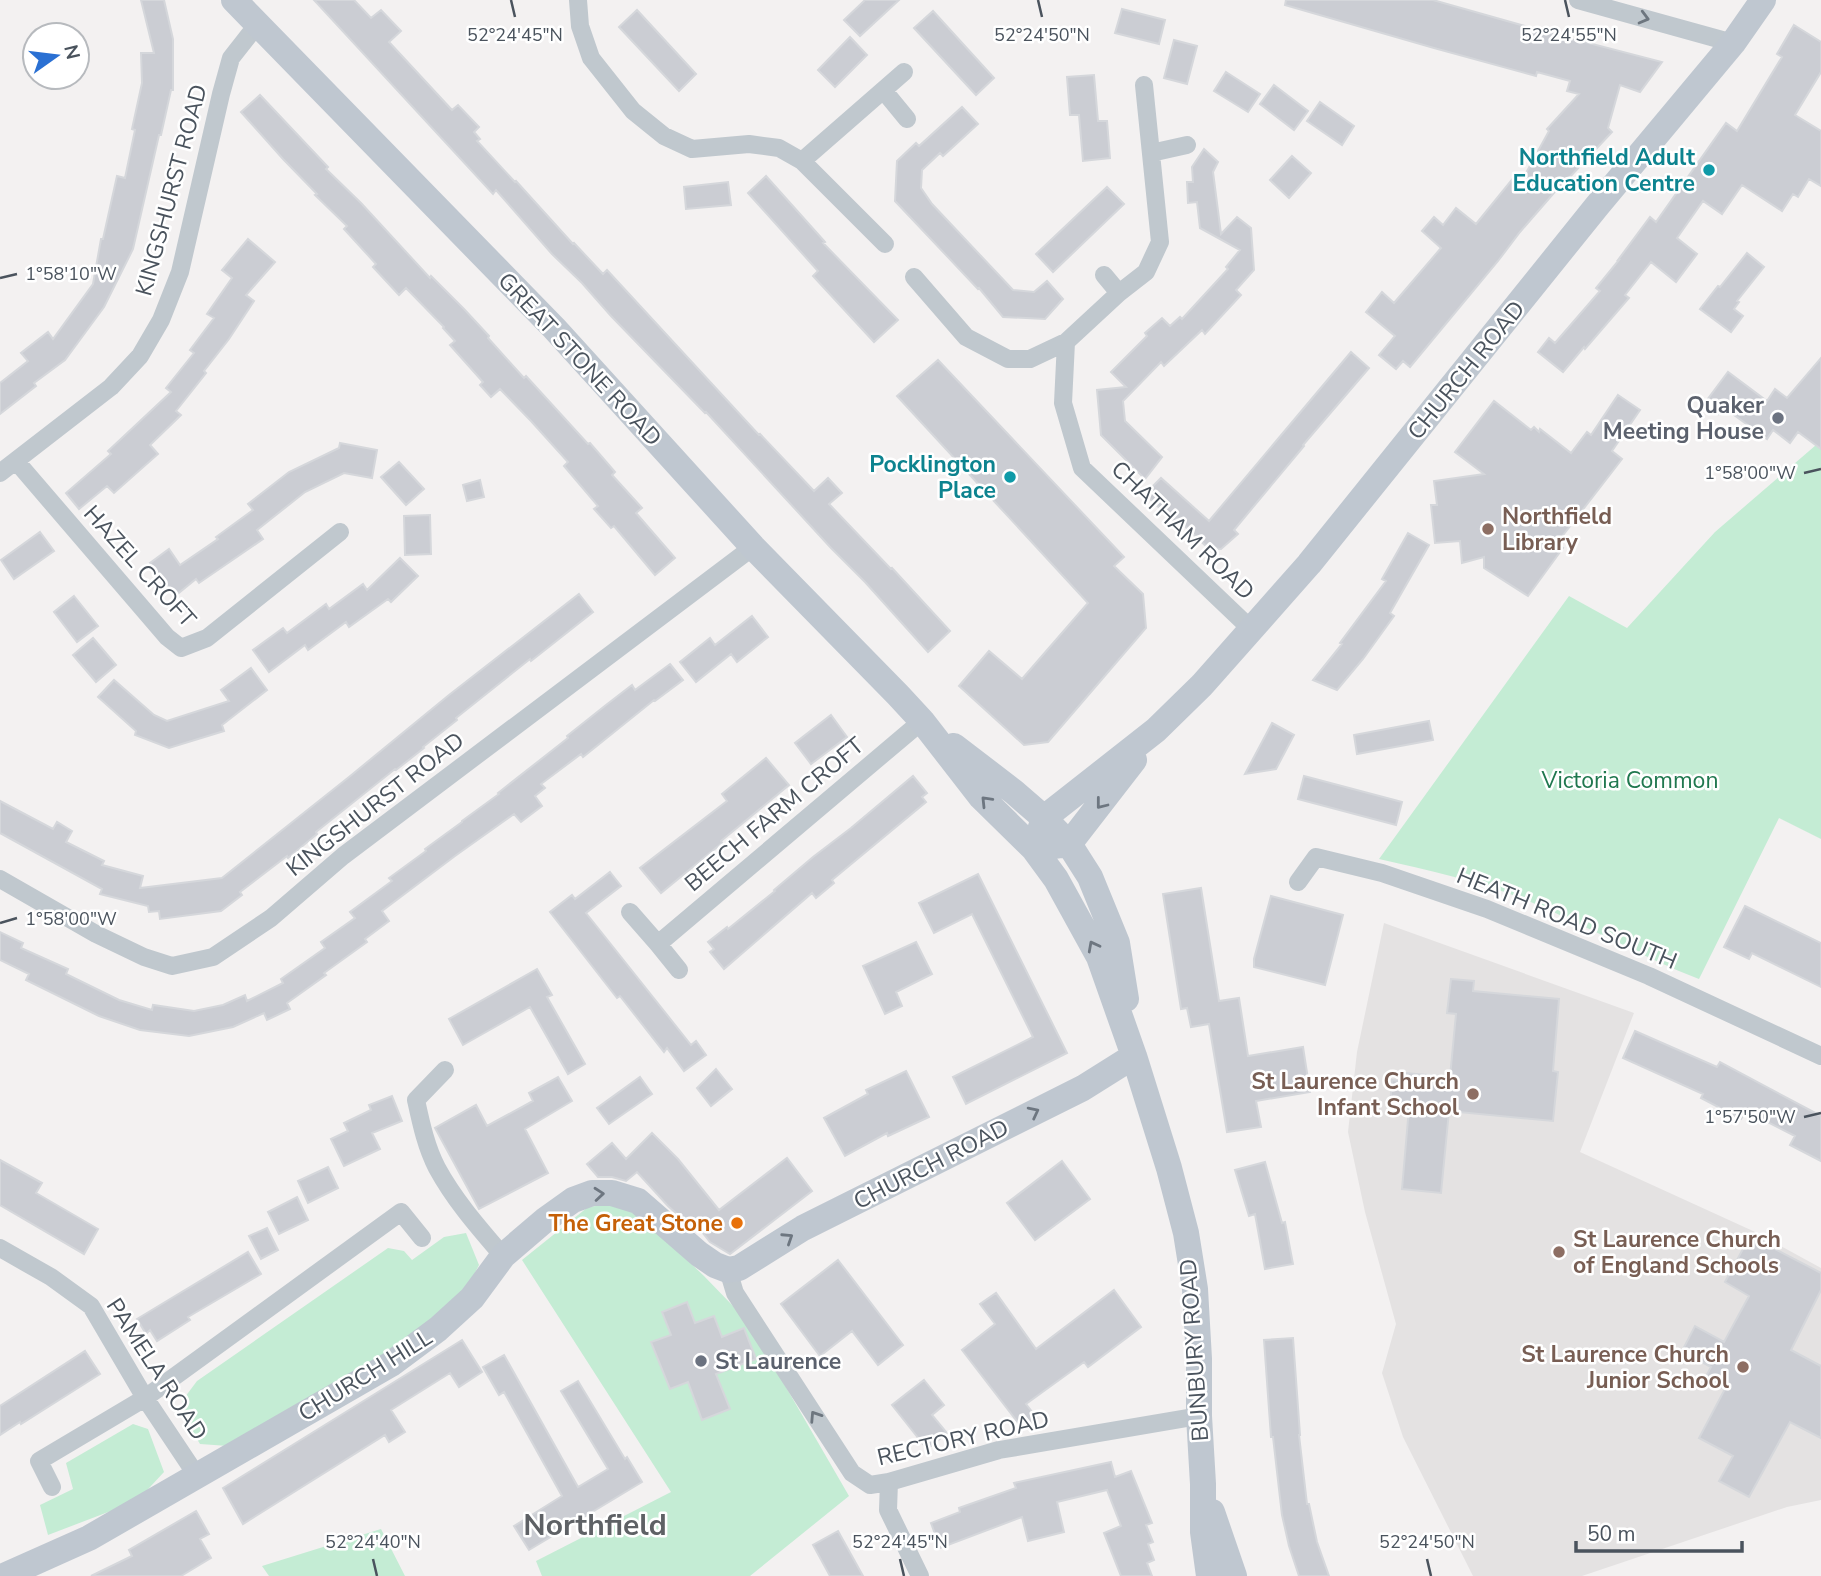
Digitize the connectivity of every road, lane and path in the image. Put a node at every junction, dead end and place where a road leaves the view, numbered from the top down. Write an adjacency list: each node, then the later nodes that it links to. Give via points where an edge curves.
1 (234, 0): 5 (street, GREAT STONE ROAD)
2 (578, 0): 13 (street, via 580,26 591,58 633,111 664,136 692,149 749,144 779,148)
3 (1578, 0): 6 (street, one-way to 6)
4 (1763, 0): 6 (street, CHURCH ROAD)
5 (260, 27): 19 (street, KINGSHURST ROAD, via 231,58 180,272 161,320 140,356 111,387); 22 (street, GREAT STONE ROAD, via 554,328)
6 (1733, 43): 23 (street, CHURCH ROAD)
7 (904, 72): 9 (street)
8 (1144, 85): 12 (street)
9 (884, 91): 10 (street); 13 (street)
10 (907, 120)
11 (1187, 145): 12 (street)
12 (1151, 153): 17 (street, via 1160,243 1146,272)
13 (803, 161): 14 (street)
14 (884, 244)
15 (1104, 275): 17 (street)
16 (914, 277): 18 (street, via 966,337 1008,359 1030,359)
17 (1119, 293): 18 (street)
18 (1066, 342): 23 (street, CHATHAM ROAD, via 1063,403 1082,468)
19 (16, 461): 20 (street, KINGSHURST ROAD); 21 (street, HAZEL CROFT, via 181,649 207,638)
20 (0, 473)
21 (340, 532)
22 (753, 547): 24 (street, GREAT STONE ROAD); 29 (street, KINGSHURST ROAD, via 343,856 271,918 212,957 172,966 144,957)
23 (1252, 630): 25 (street, CHURCH ROAD)
24 (922, 721): 26 (street, GREAT STONE ROAD); 28 (street, GREAT STONE ROAD, one-way to 24, via 981,797); 32 (street, BEECH FARM CROFT)
25 (1156, 730): 26 (street, CHURCH ROAD); 27 (street, CHURCH ROAD, one-way to 27)
26 (1044, 818): 27 (street); 28 (street)
27 (1069, 844): 28 (street); 34 (street, via 1095,886 1117,943)
28 (1034, 849): 34 (street, one-way to 28, via 1099,957)
29 (0, 879)
30 (1298, 882): 35 (street, HEATH ROAD SOUTH, via 1316,858 1382,873 1636,970)
31 (630, 912): 32 (street)
32 (658, 944): 33 (street)
33 (680, 970)
34 (1134, 1056): 40 (street, CHURCH ROAD, one-way to 34, via 1083,1087); 42 (street, BUNBURY ROAD, via 1186,1233 1195,1289)
35 (1821, 1056)
36 (445, 1070): 39 (street, via 415,1100 422,1131 436,1166 465,1212)
37 (422, 1238): 41 (street, via 401,1212)
38 (0, 1248): 41 (street, PAMELA ROAD, via 90,1306)
39 (503, 1256): 40 (street, CHURCH HILL, one-way to 40, via 573,1199 612,1193 638,1201 699,1254); 43 (street, CHURCH HILL, via 472,1298 391,1364)
40 (728, 1270): 44 (street, RECTORY ROAD, one-way to 40, via 870,1485 852,1473 735,1293)
41 (145, 1398): 43 (street, PAMELA ROAD); 46 (street, via 39,1461)
42 (1199, 1416): 44 (street, RECTORY ROAD, via 999,1450); 45 (street, BUNBURY ROAD)
43 (197, 1476): 47 (street, CHURCH HILL, via 89,1538)
44 (889, 1482): 48 (street, via 888,1510)
45 (1203, 1484): 49 (street, BUNBURY ROAD); 50 (street, BUNBURY ROAD)
46 (52, 1488)
47 (4, 1576)
48 (920, 1576)
49 (1209, 1576)
50 (1234, 1576)

